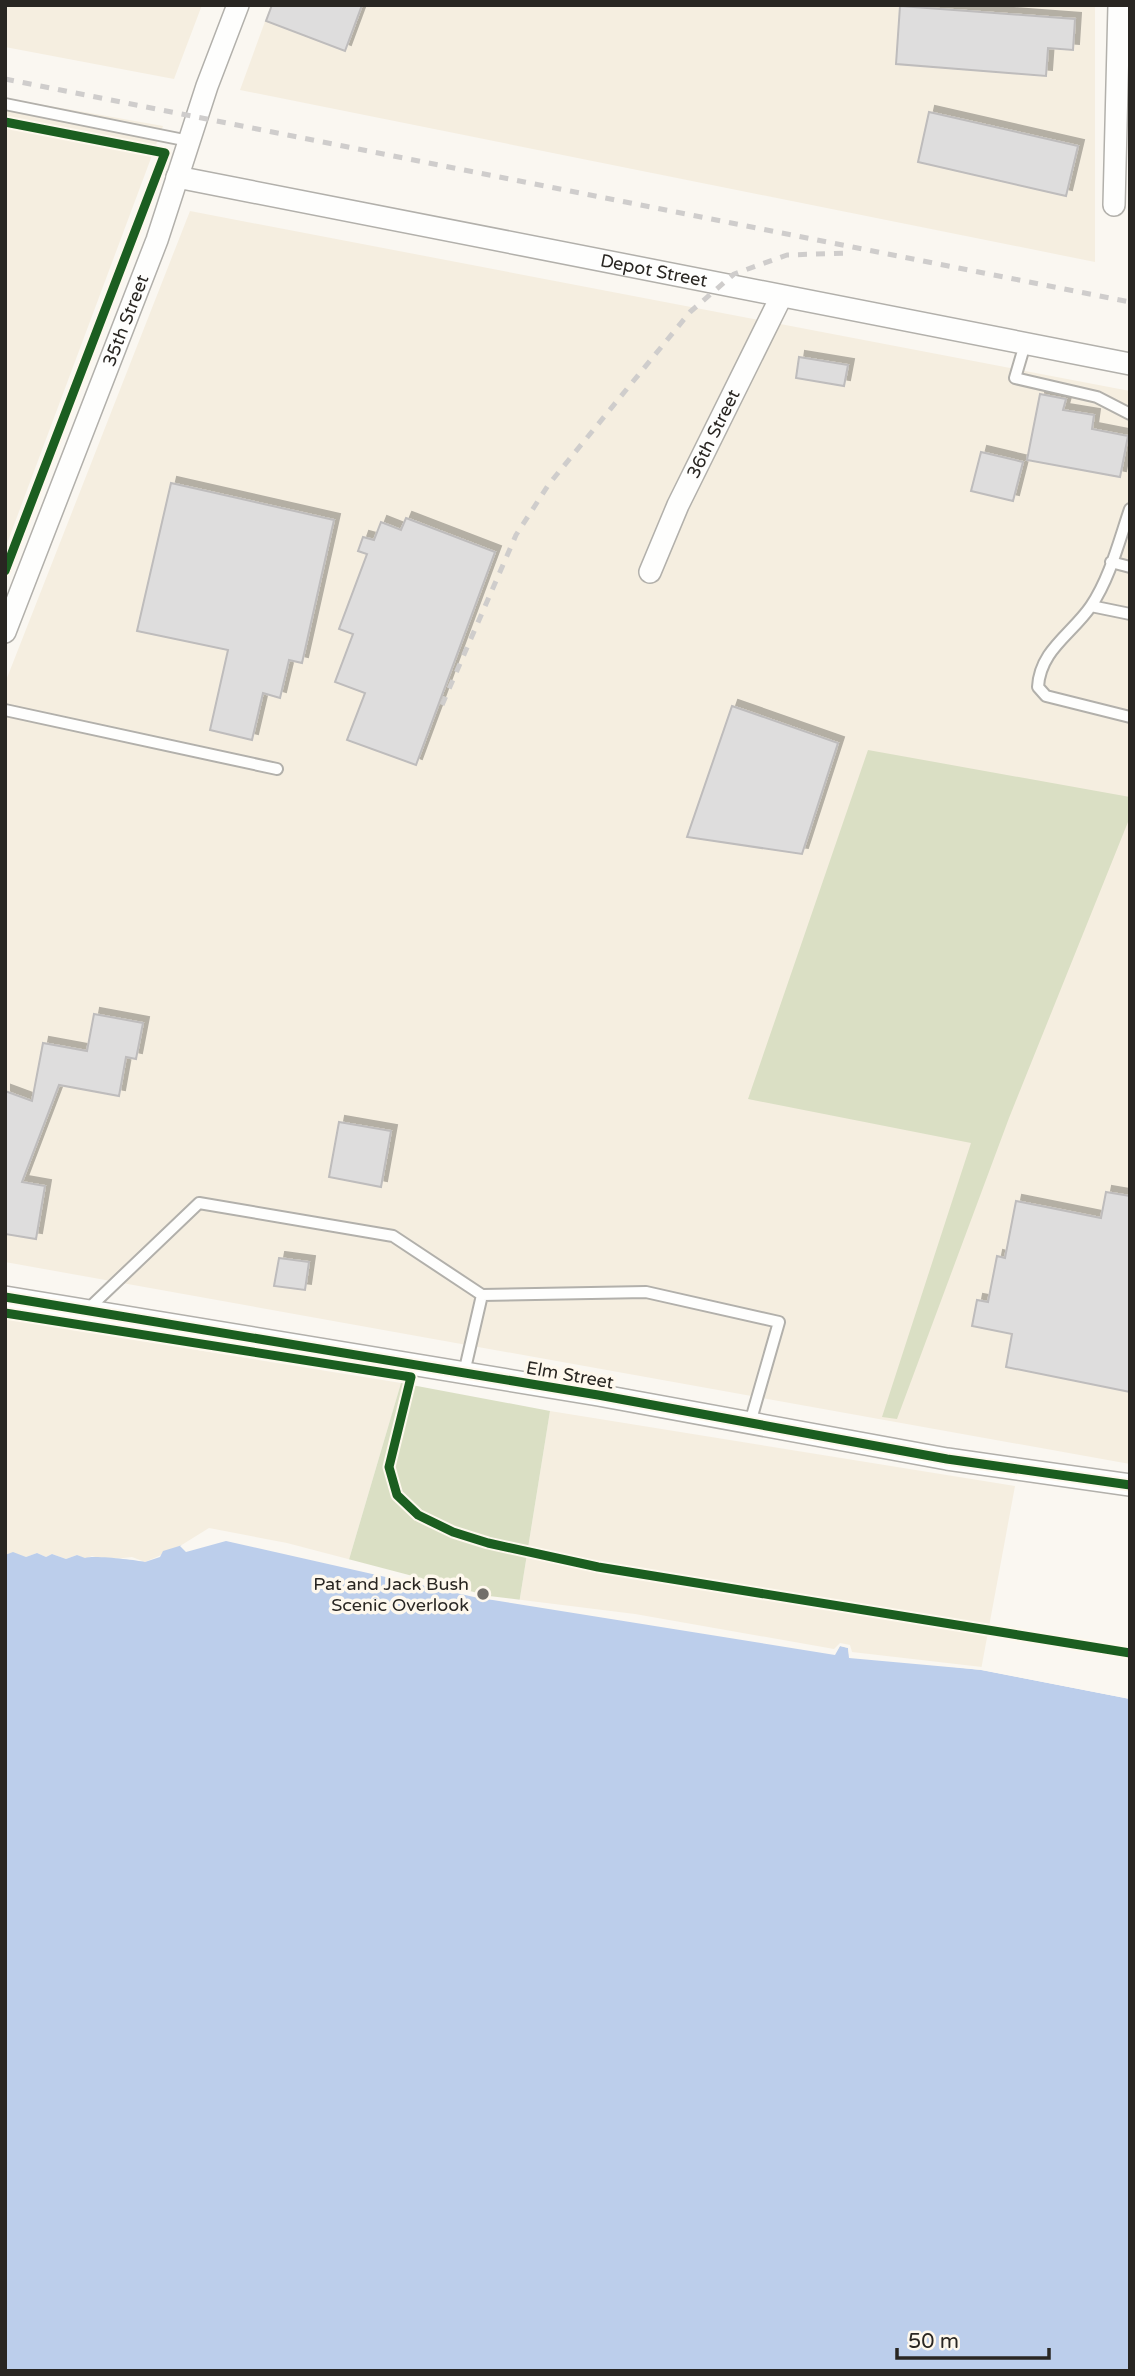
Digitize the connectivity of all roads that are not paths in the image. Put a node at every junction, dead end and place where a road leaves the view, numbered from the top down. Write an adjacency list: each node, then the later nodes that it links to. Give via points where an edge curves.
1 (238, 5): 4 (street, 35th Street)
2 (1119, 5): 6 (street)
3 (5, 104): 4 (lane)
4 (189, 141): 5 (street, 35th Street)
5 (177, 177): 7 (street, Depot Street); 17 (street, 35th Street, via 157,240)
6 (1114, 205)
7 (781, 297): 8 (street, Depot Street); 14 (street, 36th Street, via 678,505)
8 (1024, 344): 9 (street, Depot Street); 10 (lane, via 1015,378 1097,397)
9 (1130, 364)
10 (1130, 414)
11 (1130, 509): 12 (lane)
12 (1111, 562): 13 (lane); 15 (lane)
13 (1130, 567)
14 (650, 572)
15 (1091, 606): 16 (lane); 19 (lane, via 1060,639 1039,671 1038,687 1046,696)
16 (1130, 614)
17 (5, 632)
18 (5, 710): 20 (lane)
19 (1130, 717)
20 (277, 769)
21 (482, 1295): 23 (lane, via 393,1236 200,1203); 24 (lane); 25 (lane, via 646,1292 779,1322)
22 (5, 1297): 23 (street, Elm Street)
23 (87, 1310): 24 (street, Elm Street)
24 (464, 1373): 25 (street, Elm Street)
25 (750, 1423): 26 (street, Elm Street, via 947,1459)
26 (1130, 1485)

